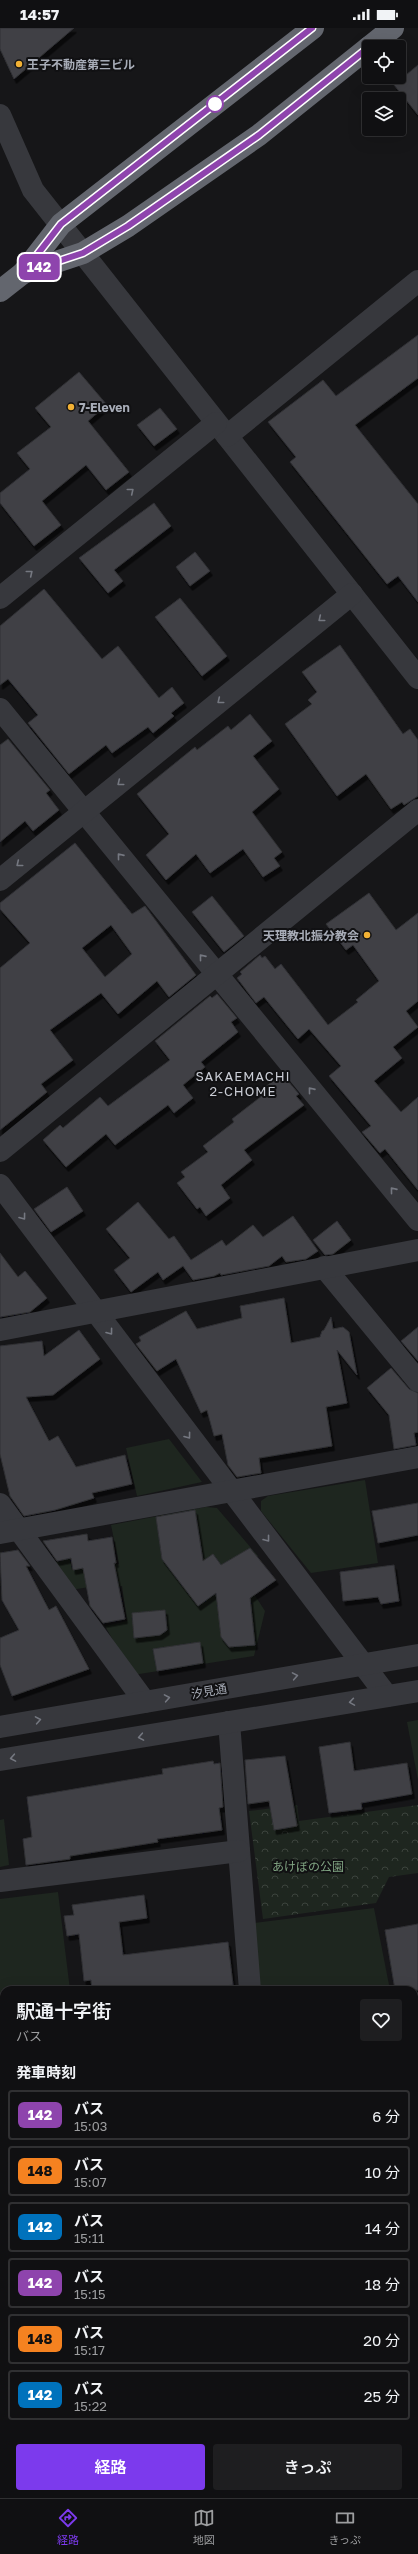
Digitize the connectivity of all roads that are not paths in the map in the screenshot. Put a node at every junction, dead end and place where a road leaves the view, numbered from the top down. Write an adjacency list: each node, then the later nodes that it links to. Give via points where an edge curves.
1 (312, 28): 6 (highway)
2 (393, 28): 3 (highway)
3 (378, 40)
4 (362, 53): 7 (highway, via 259,135 128,226)
5 (0, 115): 6 (street, via 33,190)
6 (61, 224): 7 (street); 8 (highway)
7 (83, 253): 8 (highway); 11 (street)
8 (23, 273): 10 (highway)
9 (418, 282): 11 (street)
10 (0, 291)
11 (222, 430): 12 (street); 13 (street, one-way to 11)
12 (352, 594): 14 (street); 17 (street, one-way to 17)
13 (0, 598)
14 (418, 678)
15 (0, 709): 17 (street)
16 (418, 810): 19 (street)
17 (84, 812): 18 (street, one-way to 18); 19 (street, one-way to 17)
18 (0, 880)
19 (217, 974): 20 (street); 22 (street, one-way to 19)
20 (0, 1151)
21 (0, 1185): 25 (street, one-way to 25)
22 (418, 1220)
23 (418, 1250): 24 (street)
24 (324, 1267): 25 (street); 27 (street)
25 (94, 1312): 26 (street); 29 (street, one-way to 29)
26 (0, 1330)
27 (418, 1381)
28 (418, 1457): 29 (street)
29 (230, 1491): 31 (street); 33 (street, one-way to 33)
30 (0, 1504): 31 (street)
31 (9, 1531): 36 (street)
32 (418, 1655): 33 (street, 汐見通)
33 (363, 1665): 35 (street); 36 (street, 汐見通, one-way to 33)
34 (418, 1691): 35 (street)
35 (387, 1696): 37 (street, one-way to 37)
36 (146, 1702): 38 (street, 汐見通, one-way to 36)
37 (229, 1722): 39 (street, one-way to 39); 40 (street)
38 (0, 1727)
39 (0, 1760)
40 (239, 1851): 41 (street); 42 (street)
41 (0, 1882)
42 (250, 1986)

